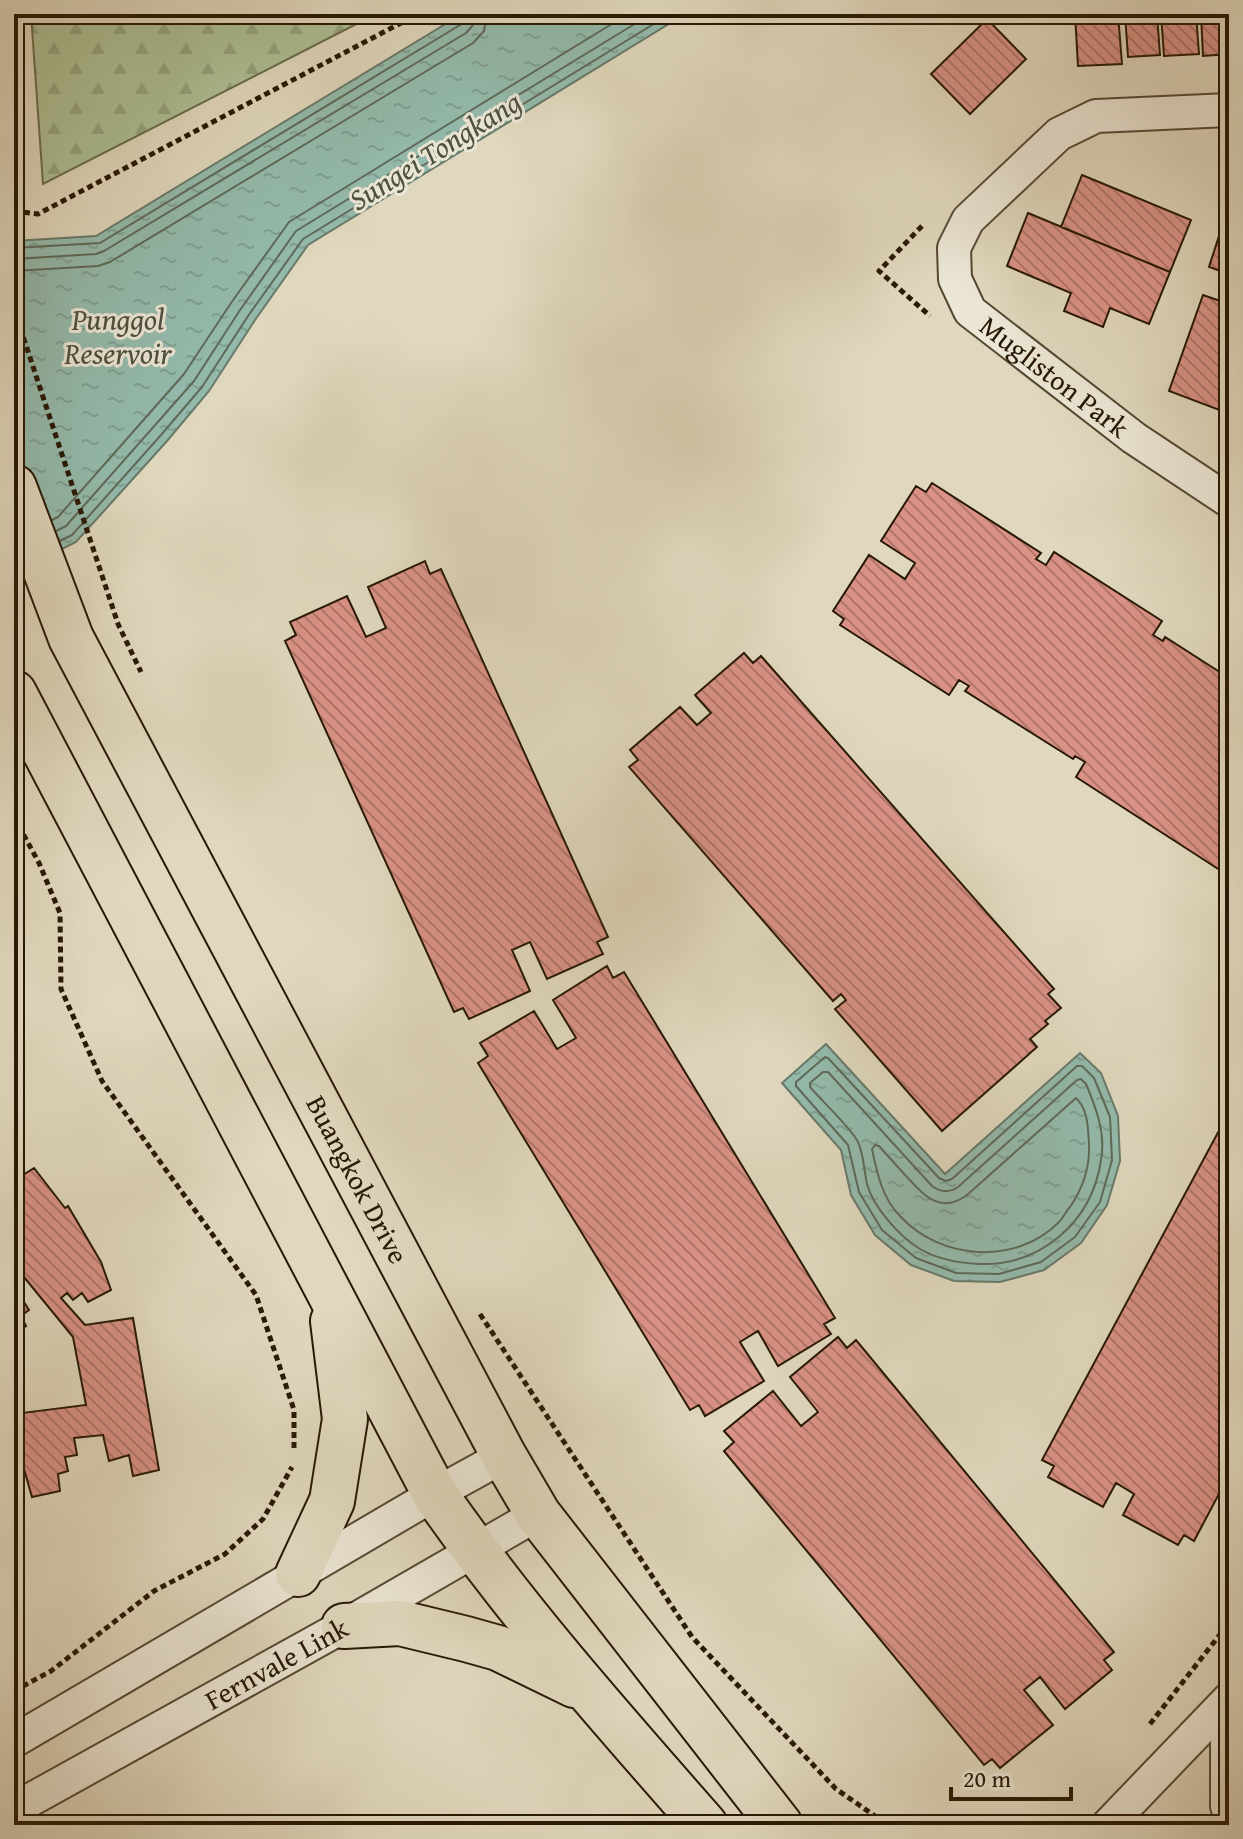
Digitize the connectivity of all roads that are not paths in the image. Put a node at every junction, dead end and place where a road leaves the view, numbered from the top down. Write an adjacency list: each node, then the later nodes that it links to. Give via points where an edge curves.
1 (1229, 110): 3 (street, Mugliston Park, via 1096,116 1059,134 968,220 954,248 955,279 970,311 1134,438)
2 (14, 487): 6 (main road, Buangkok Drive, via 71,638)
3 (1229, 501)
4 (14, 693): 5 (main road)
5 (330, 1295): 7 (main road); 10 (main road, via 345,1419 332,1501)
6 (504, 1456): 7 (street); 8 (main road, Buangkok Drive)
7 (435, 1494): 9 (main road); 10 (street)
8 (538, 1514): 9 (street, Fernvale Link); 18 (main road, Buangkok Drive)
9 (475, 1552): 11 (street, Fernvale Link); 12 (main road)
10 (298, 1574): 14 (street)
11 (344, 1626): 12 (main road, via 400,1623 477,1642); 15 (street, Fernvale Link)
12 (587, 1692): 17 (main road)
13 (1228, 1702): 16 (street); 19 (street)
14 (14, 1741)
15 (14, 1809)
16 (1229, 1812)
17 (705, 1825)
18 (780, 1825)
19 (1108, 1825)

